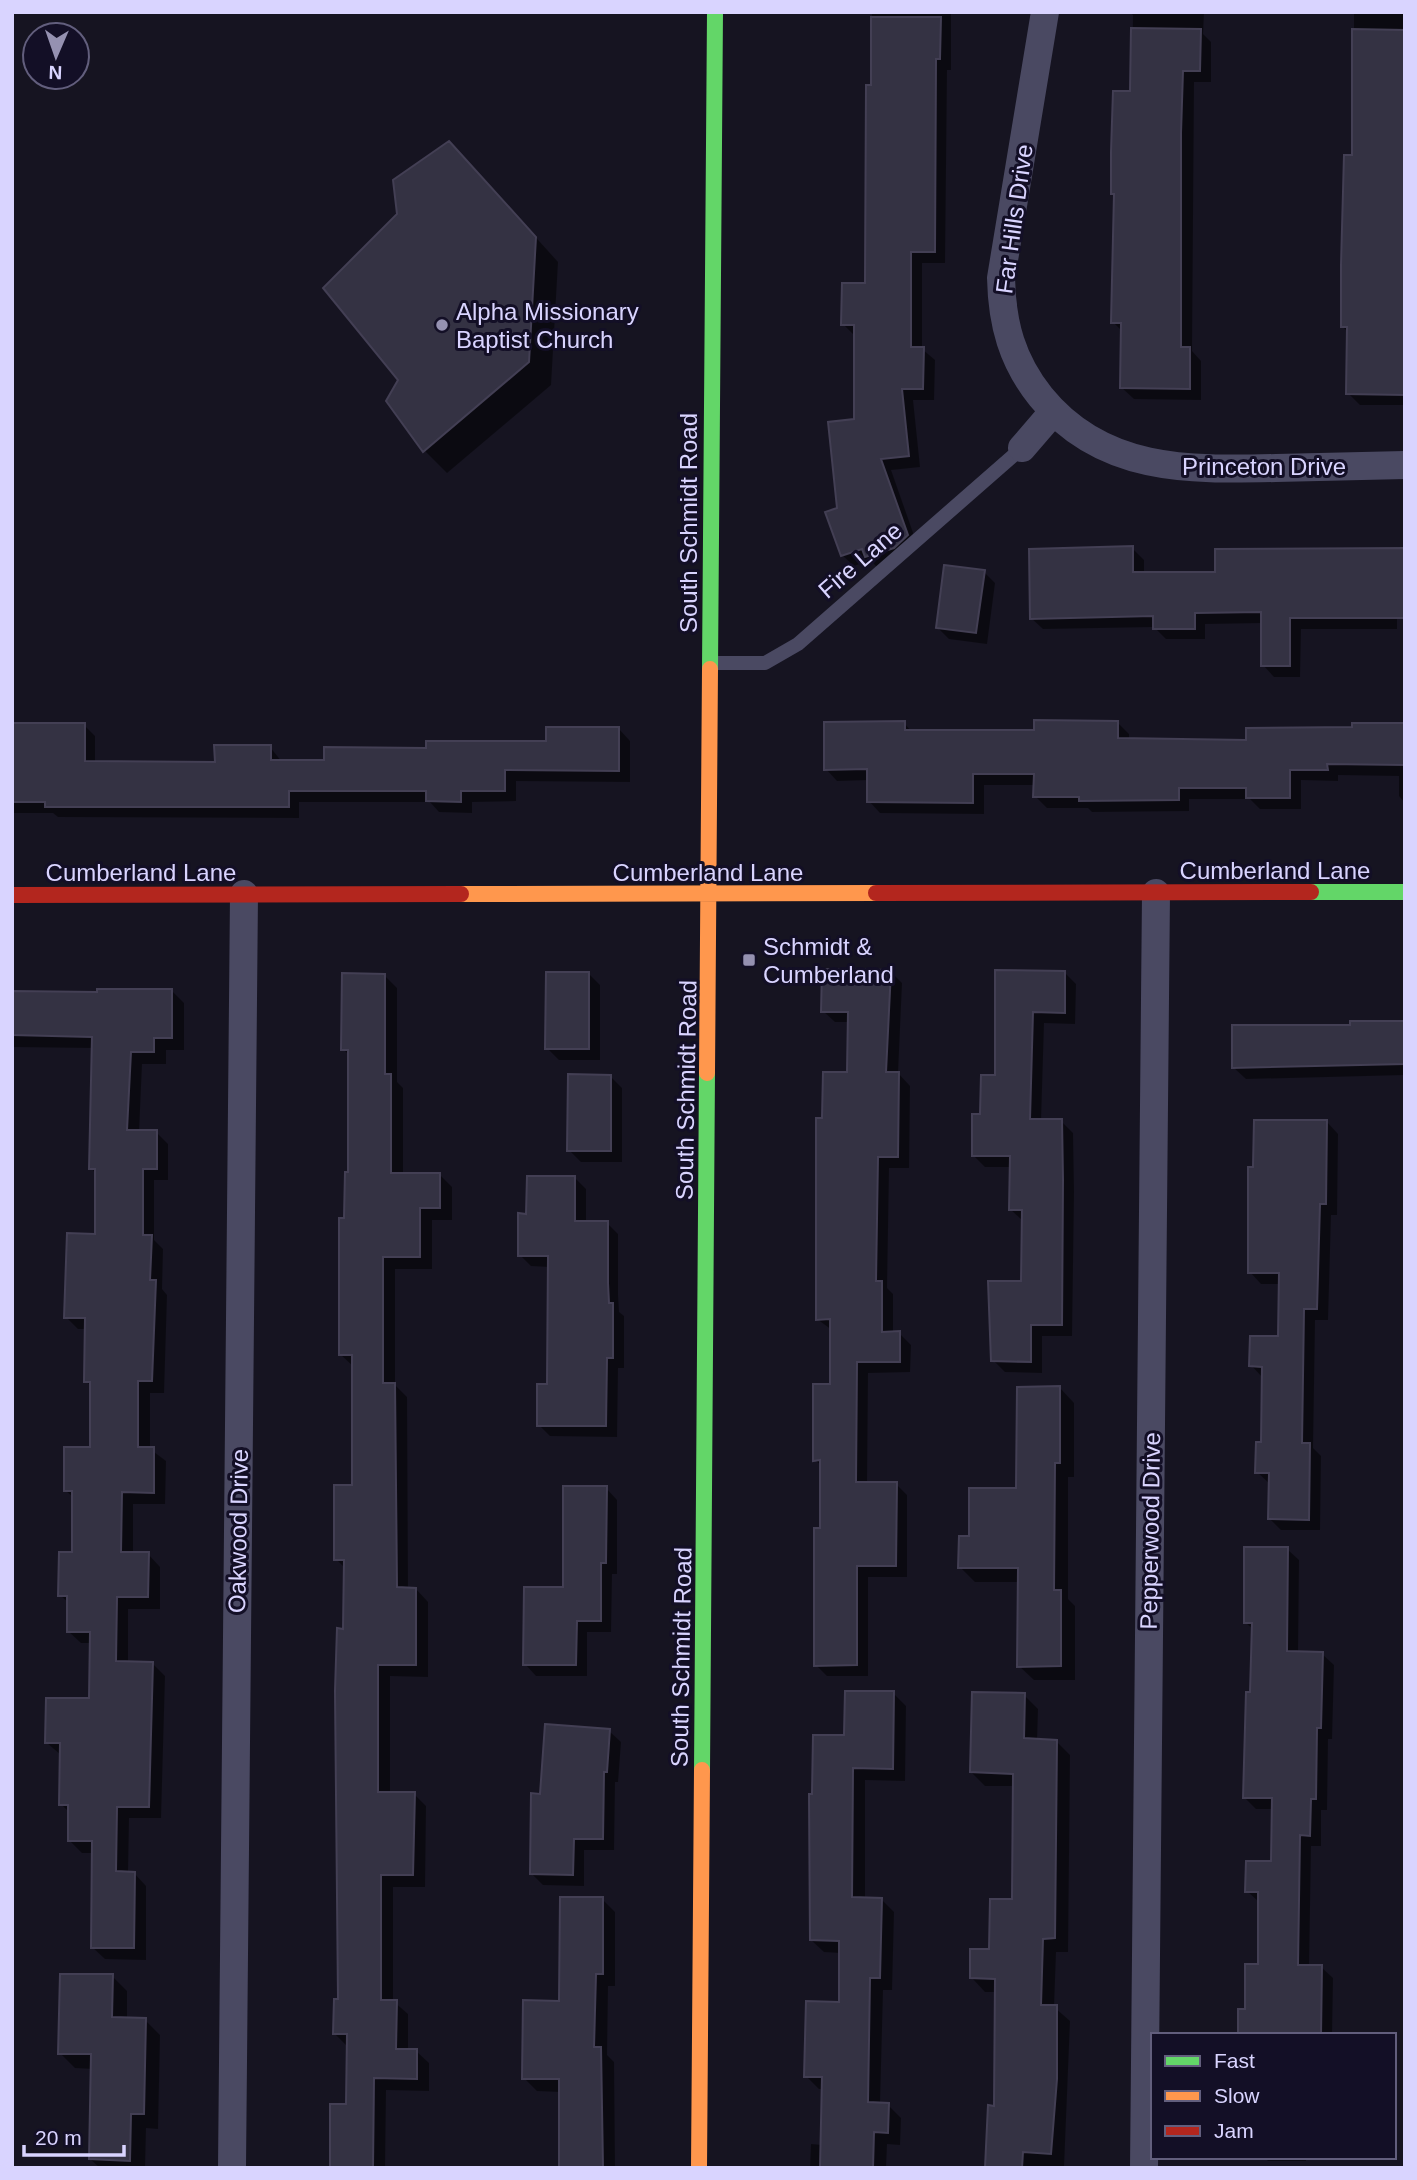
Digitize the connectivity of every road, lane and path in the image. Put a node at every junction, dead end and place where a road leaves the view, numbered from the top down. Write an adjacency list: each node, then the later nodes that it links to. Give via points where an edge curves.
1 (715, 12): 6 (street, South Schmidt Road)
2 (1045, 12): 3 (street, Far Hills Drive, via 1001,298 1010,344 1024,376)
3 (1053, 412): 4 (street); 5 (street, Princeton Drive, via 1096,445 1142,461 1198,469)
4 (1022, 448): 6 (lane, Fire Lane, via 798,644 765,663)
5 (1405, 465)
6 (710, 663): 11 (street, South Schmidt Road)
7 (1405, 892): 8 (street, Cumberland Lane)
8 (1156, 893): 11 (street, Cumberland Lane); 14 (street, Pepperwood Drive)
9 (244, 894): 10 (street, Cumberland Lane); 11 (street, Cumberland Lane); 12 (street, Oakwood Drive)
10 (12, 895)
11 (711, 895): 13 (street, South Schmidt Road)
12 (232, 2168)
13 (699, 2168)
14 (1144, 2168)

